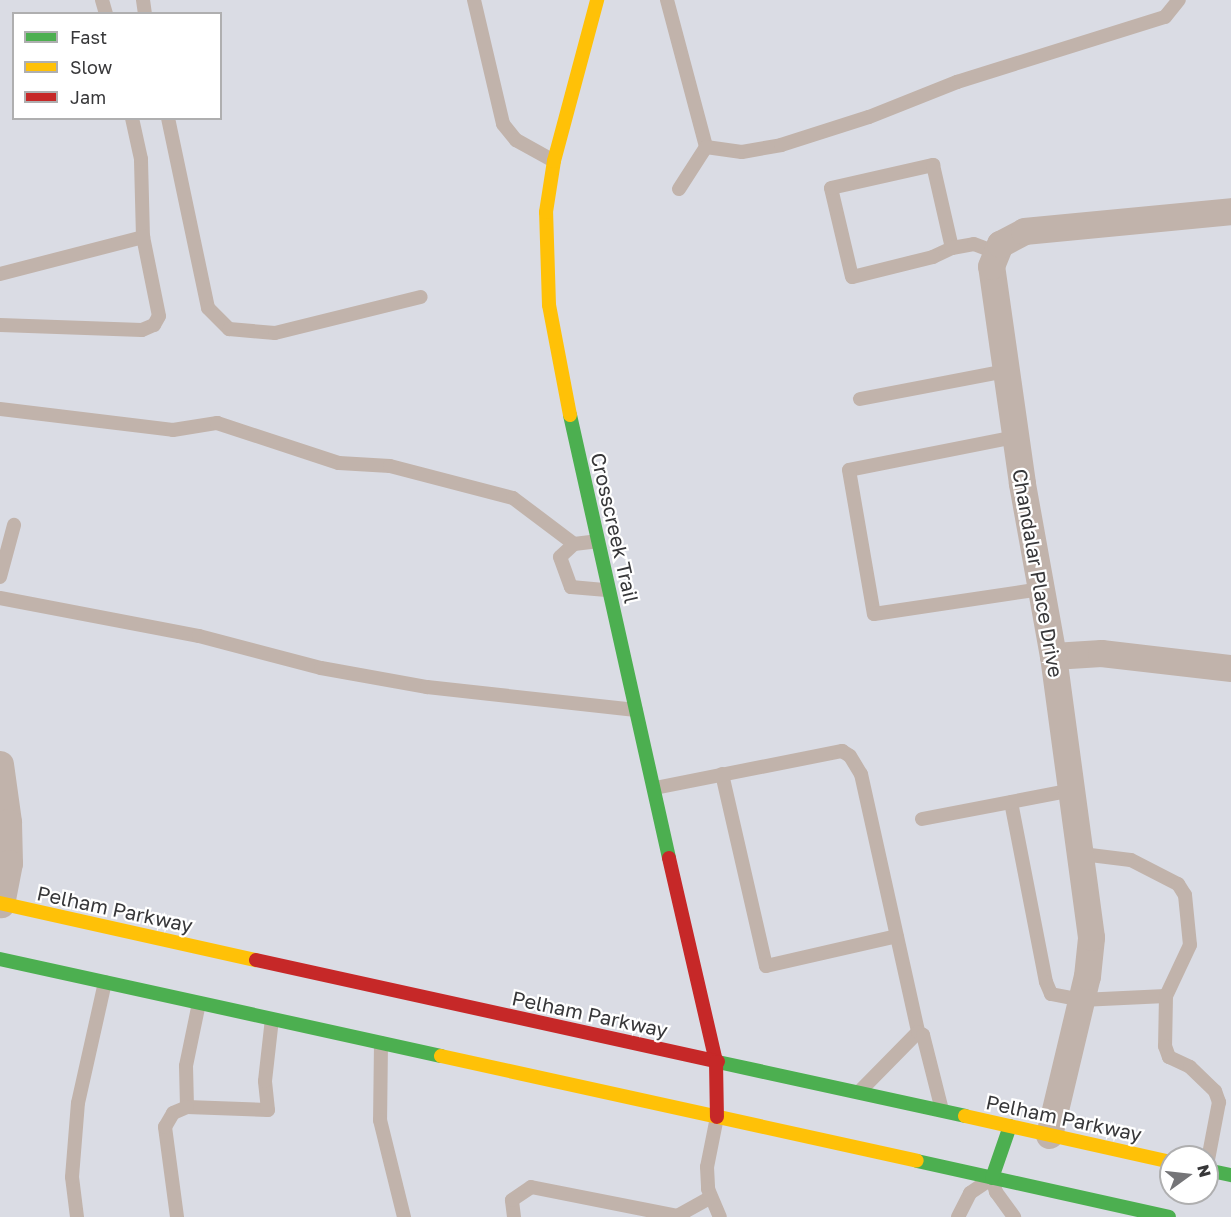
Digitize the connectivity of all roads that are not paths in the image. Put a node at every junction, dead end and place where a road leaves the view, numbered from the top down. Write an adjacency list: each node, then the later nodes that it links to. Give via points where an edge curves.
1 (474, 0): 8 (lane, via 503,124 516,140)
2 (597, 0): 8 (main road, Crosscreek Trail)
3 (667, 0): 7 (lane)
4 (1179, 0): 7 (lane, via 1165,17 957,82 869,117 781,145 742,152)
5 (132, 120): 11 (lane, via 141,159)
6 (168, 120): 15 (lane, via 208,308 229,329 275,333)
7 (706, 147): 9 (lane)
8 (554, 161): 22 (main road, Crosscreek Trail, via 546,212 549,305)
9 (679, 189)
10 (1231, 211): 13 (street, via 1040,228 1011,236)
11 (143, 237): 14 (lane); 16 (lane, via 159,316 154,325 142,330)
12 (952, 248): 12 (lane, via 933,165 831,188 852,277 933,257); 13 (lane, via 974,244)
13 (995, 252): 17 (street, Chandalar Place Drive, via 992,280)
14 (0, 274)
15 (421, 297)
16 (0, 324)
17 (1005, 371): 18 (lane); 20 (street, Chandalar Place Drive)
18 (860, 399)
19 (0, 409): 23 (lane, via 173,430 217,423 339,463 390,466 513,498)
20 (1015, 437): 25 (street, Chandalar Place Drive); 25 (lane, via 849,470 874,614)
21 (14, 525): 24 (lane)
22 (597, 541): 23 (lane); 26 (main road, Crosscreek Trail)
23 (574, 544): 26 (lane, via 560,557 571,587)
24 (0, 577)
25 (1041, 589): 28 (street, Chandalar Place Drive)
26 (609, 590): 30 (main road, Crosscreek Trail)
27 (0, 598): 30 (lane, via 199,636 321,668 427,687)
28 (1053, 656): 29 (street, via 1101,652); 34 (street, Chandalar Place Drive)
29 (1231, 668)
30 (638, 710): 33 (main road, Crosscreek Trail)
31 (722, 774): 33 (lane); 40 (lane, via 842,751 861,774); 40 (lane, via 766,966)
32 (1, 779): 37 (street)
33 (656, 788): 49 (main road, Crosscreek Trail)
34 (1073, 790): 35 (lane); 38 (street, Chandalar Place Drive)
35 (1011, 802): 36 (lane); 44 (lane, via 1046,982 1051,994)
36 (922, 819)
37 (4, 847): 39 (street)
38 (1082, 854): 43 (lane, via 1131,860 1178,884 1185,895 1190,945); 44 (street, Chandalar Place Drive, via 1092,937)
39 (0, 905): 49 (main road, Pelham Parkway)
40 (897, 936): 47 (lane)
41 (0, 959): 42 (main road)
42 (105, 982): 45 (main road); 61 (lane, via 78,1103 72,1177)
43 (1166, 996): 44 (lane); 56 (lane, via 1165,1046 1169,1057 1202,1077 1219,1102)
44 (1081, 1000): 55 (street, Chandalar Place Drive)
45 (199, 1003): 46 (main road); 51 (lane, via 186,1066)
46 (272, 1019): 48 (main road); 51 (lane, via 265,1081 268,1110)
47 (918, 1032): 50 (lane); 52 (lane, via 923,1035)
48 (381, 1043): 53 (main road); 63 (lane, via 380,1120)
49 (716, 1062): 50 (main road, Pelham Parkway); 53 (main road, Crosscreek Trail)
50 (858, 1093): 52 (main road, Pelham Parkway)
51 (187, 1107): 62 (lane, via 173,1113 165,1127)
52 (943, 1112): 54 (main road, Pelham Parkway)
53 (717, 1117): 58 (main road); 59 (lane, via 707,1167)
54 (1010, 1126): 55 (main road, Pelham Parkway); 58 (main road)
55 (1049, 1135): 57 (main road, Pelham Parkway)
56 (1211, 1145)
57 (1159, 1159)
58 (992, 1178): 66 (lane, via 970,1193); 67 (lane, via 996,1192); 68 (main road)
59 (710, 1198): 60 (lane); 65 (lane)
60 (677, 1216): 64 (lane, via 531,1187 512,1200)
61 (77, 1217)
62 (177, 1217)
63 (404, 1217)
64 (514, 1217)
65 (720, 1217)
66 (958, 1217)
67 (1014, 1217)
68 (1169, 1217)

